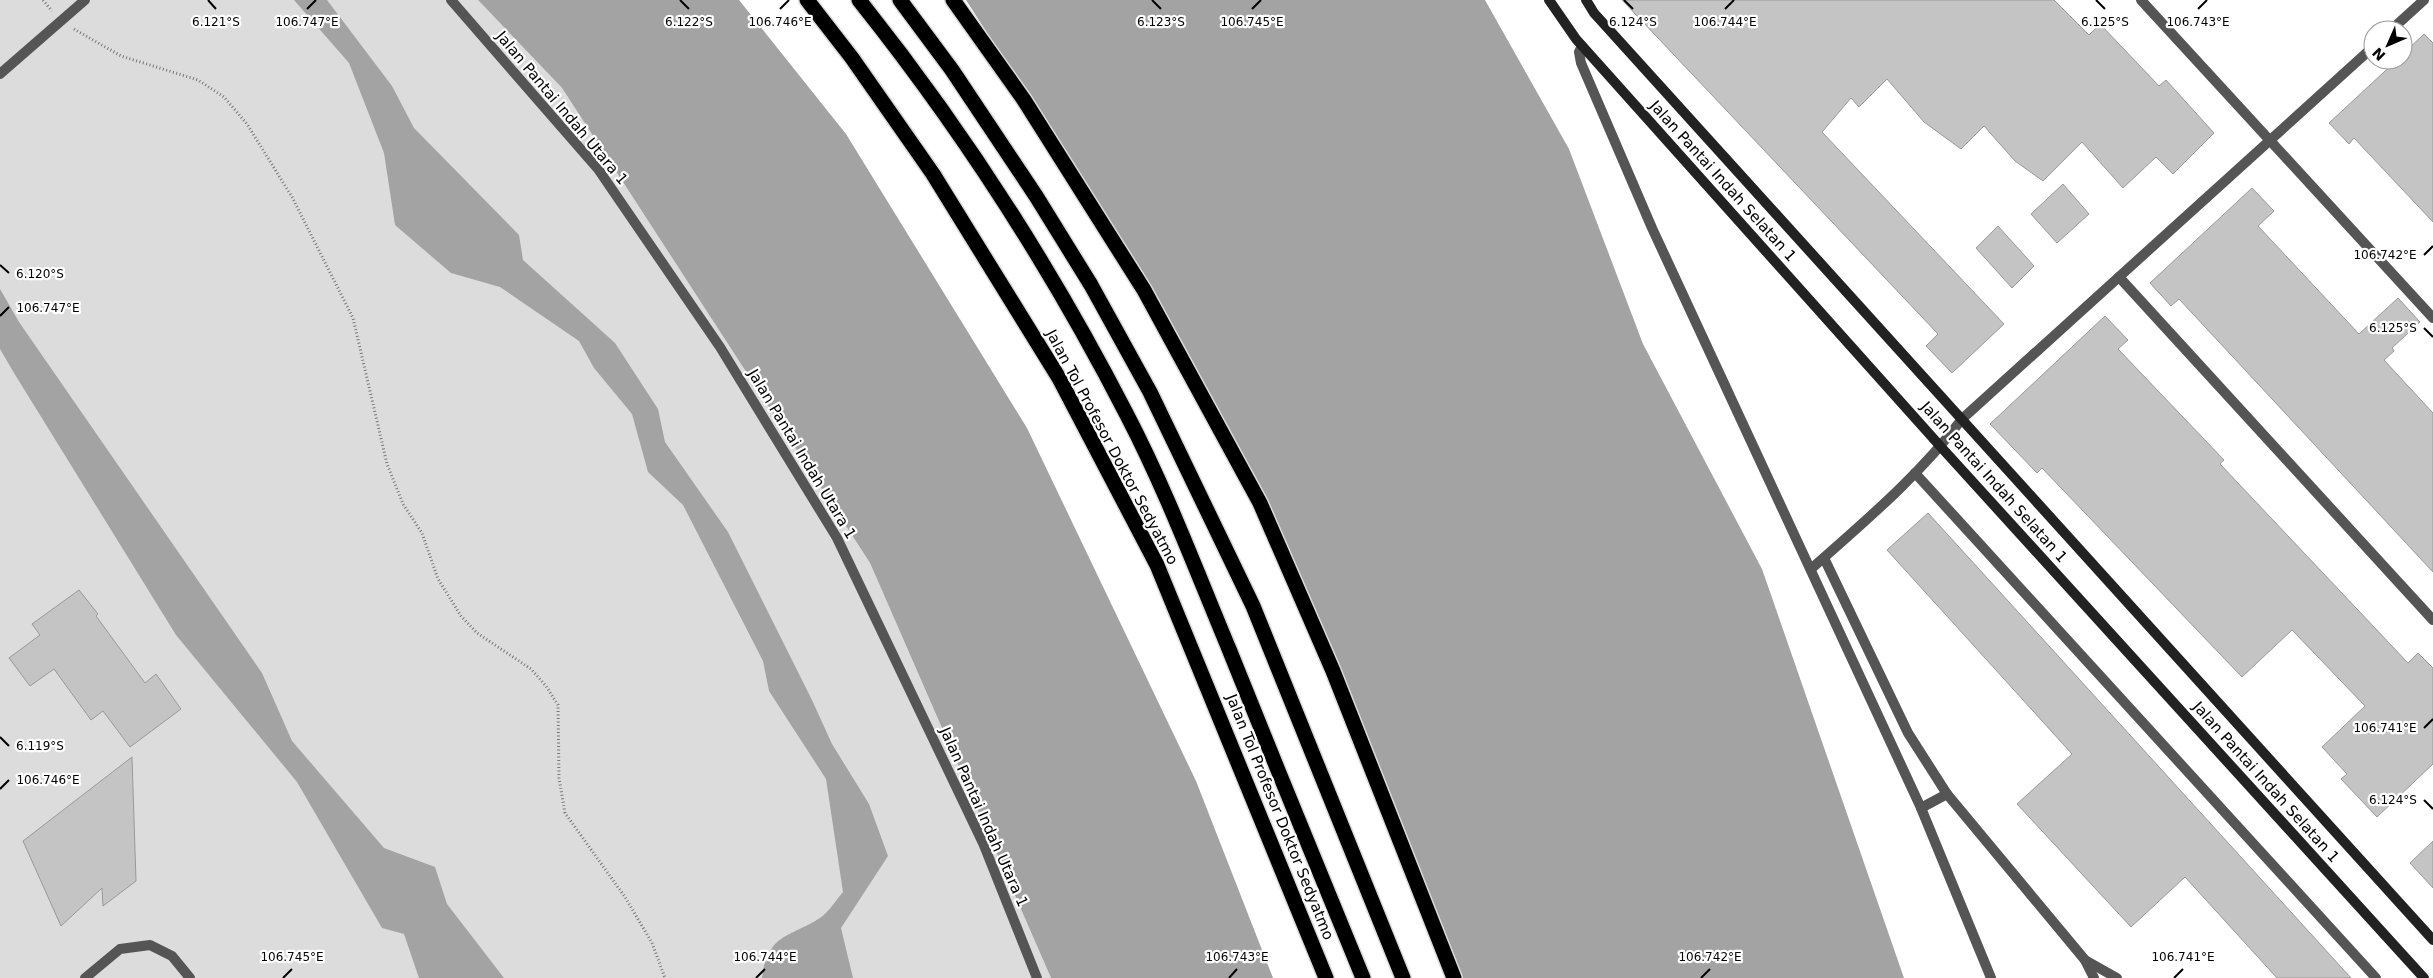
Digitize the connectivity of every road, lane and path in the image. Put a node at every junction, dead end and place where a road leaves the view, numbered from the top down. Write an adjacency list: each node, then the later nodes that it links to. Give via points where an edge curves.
1 (43, 0): 13 (path)
2 (85, 0): 13 (street)
3 (451, 0): 33 (street, Jalan Pantai Indah Utara 1, via 598,169 720,347 837,538 983,843)
4 (807, 0): 34 (highway, Jalan Tol Profesor Doktor Sedyatmo, via 933,174 1064,386 1157,565)
5 (860, 0): 35 (highway, Jalan Tol Profesor Doktor Sedyatmo, via 936,100 1012,214 1128,416 1172,511)
6 (900, 0): 36 (highway, via 952,70 1036,196 1092,285 1150,392 1253,606)
7 (953, 0): 37 (highway, via 1024,100 1144,290 1260,503 1333,672)
8 (1549, 0): 14 (street, Jalan Pantai Indah Selatan 1)
9 (1586, 0): 20 (street, Jalan Pantai Indah Selatan 1, via 1594,13)
10 (2141, 0): 17 (street)
11 (2424, 0): 12 (street)
12 (2402, 20)
13 (61, 22): 16 (street); 32 (path, via 121,56 198,80 224,97 247,124 292,197 353,318 387,464 402,504 422,533 438,579 461,616 477,633 531,669 558,705 559,778 566,813 625,897 652,943)
14 (1582, 46): 21 (street, Jalan Pantai Indah Selatan 1); 24 (street, via 1579,52 1581,63 1652,228)
15 (2363, 56): 17 (street)
16 (0, 74)
17 (2270, 140): 18 (street); 19 (street)
18 (2118, 277): 20 (street); 25 (street)
19 (2433, 318)
20 (1962, 420): 21 (street); 28 (street, Jalan Pantai Indah Selatan 1)
21 (1941, 447): 22 (street); 42 (street, Jalan Pantai Indah Selatan 1)
22 (1916, 473): 23 (street); 41 (street)
23 (1824, 558): 24 (street); 26 (street, via 1908,733)
24 (1811, 569): 27 (street)
25 (2433, 620)
26 (1947, 794): 27 (street); 29 (street)
27 (1921, 808): 38 (street)
28 (2433, 940)
29 (2085, 960): 39 (street); 40 (street)
30 (85, 978): 31 (street, via 120,949 150,945 172,956)
31 (190, 978)
32 (665, 978)
33 (1037, 978)
34 (1326, 978)
35 (1363, 978)
36 (1403, 978)
37 (1454, 978)
38 (1991, 978)
39 (2094, 978)
40 (2117, 978)
41 (2376, 978)
42 (2424, 978)

